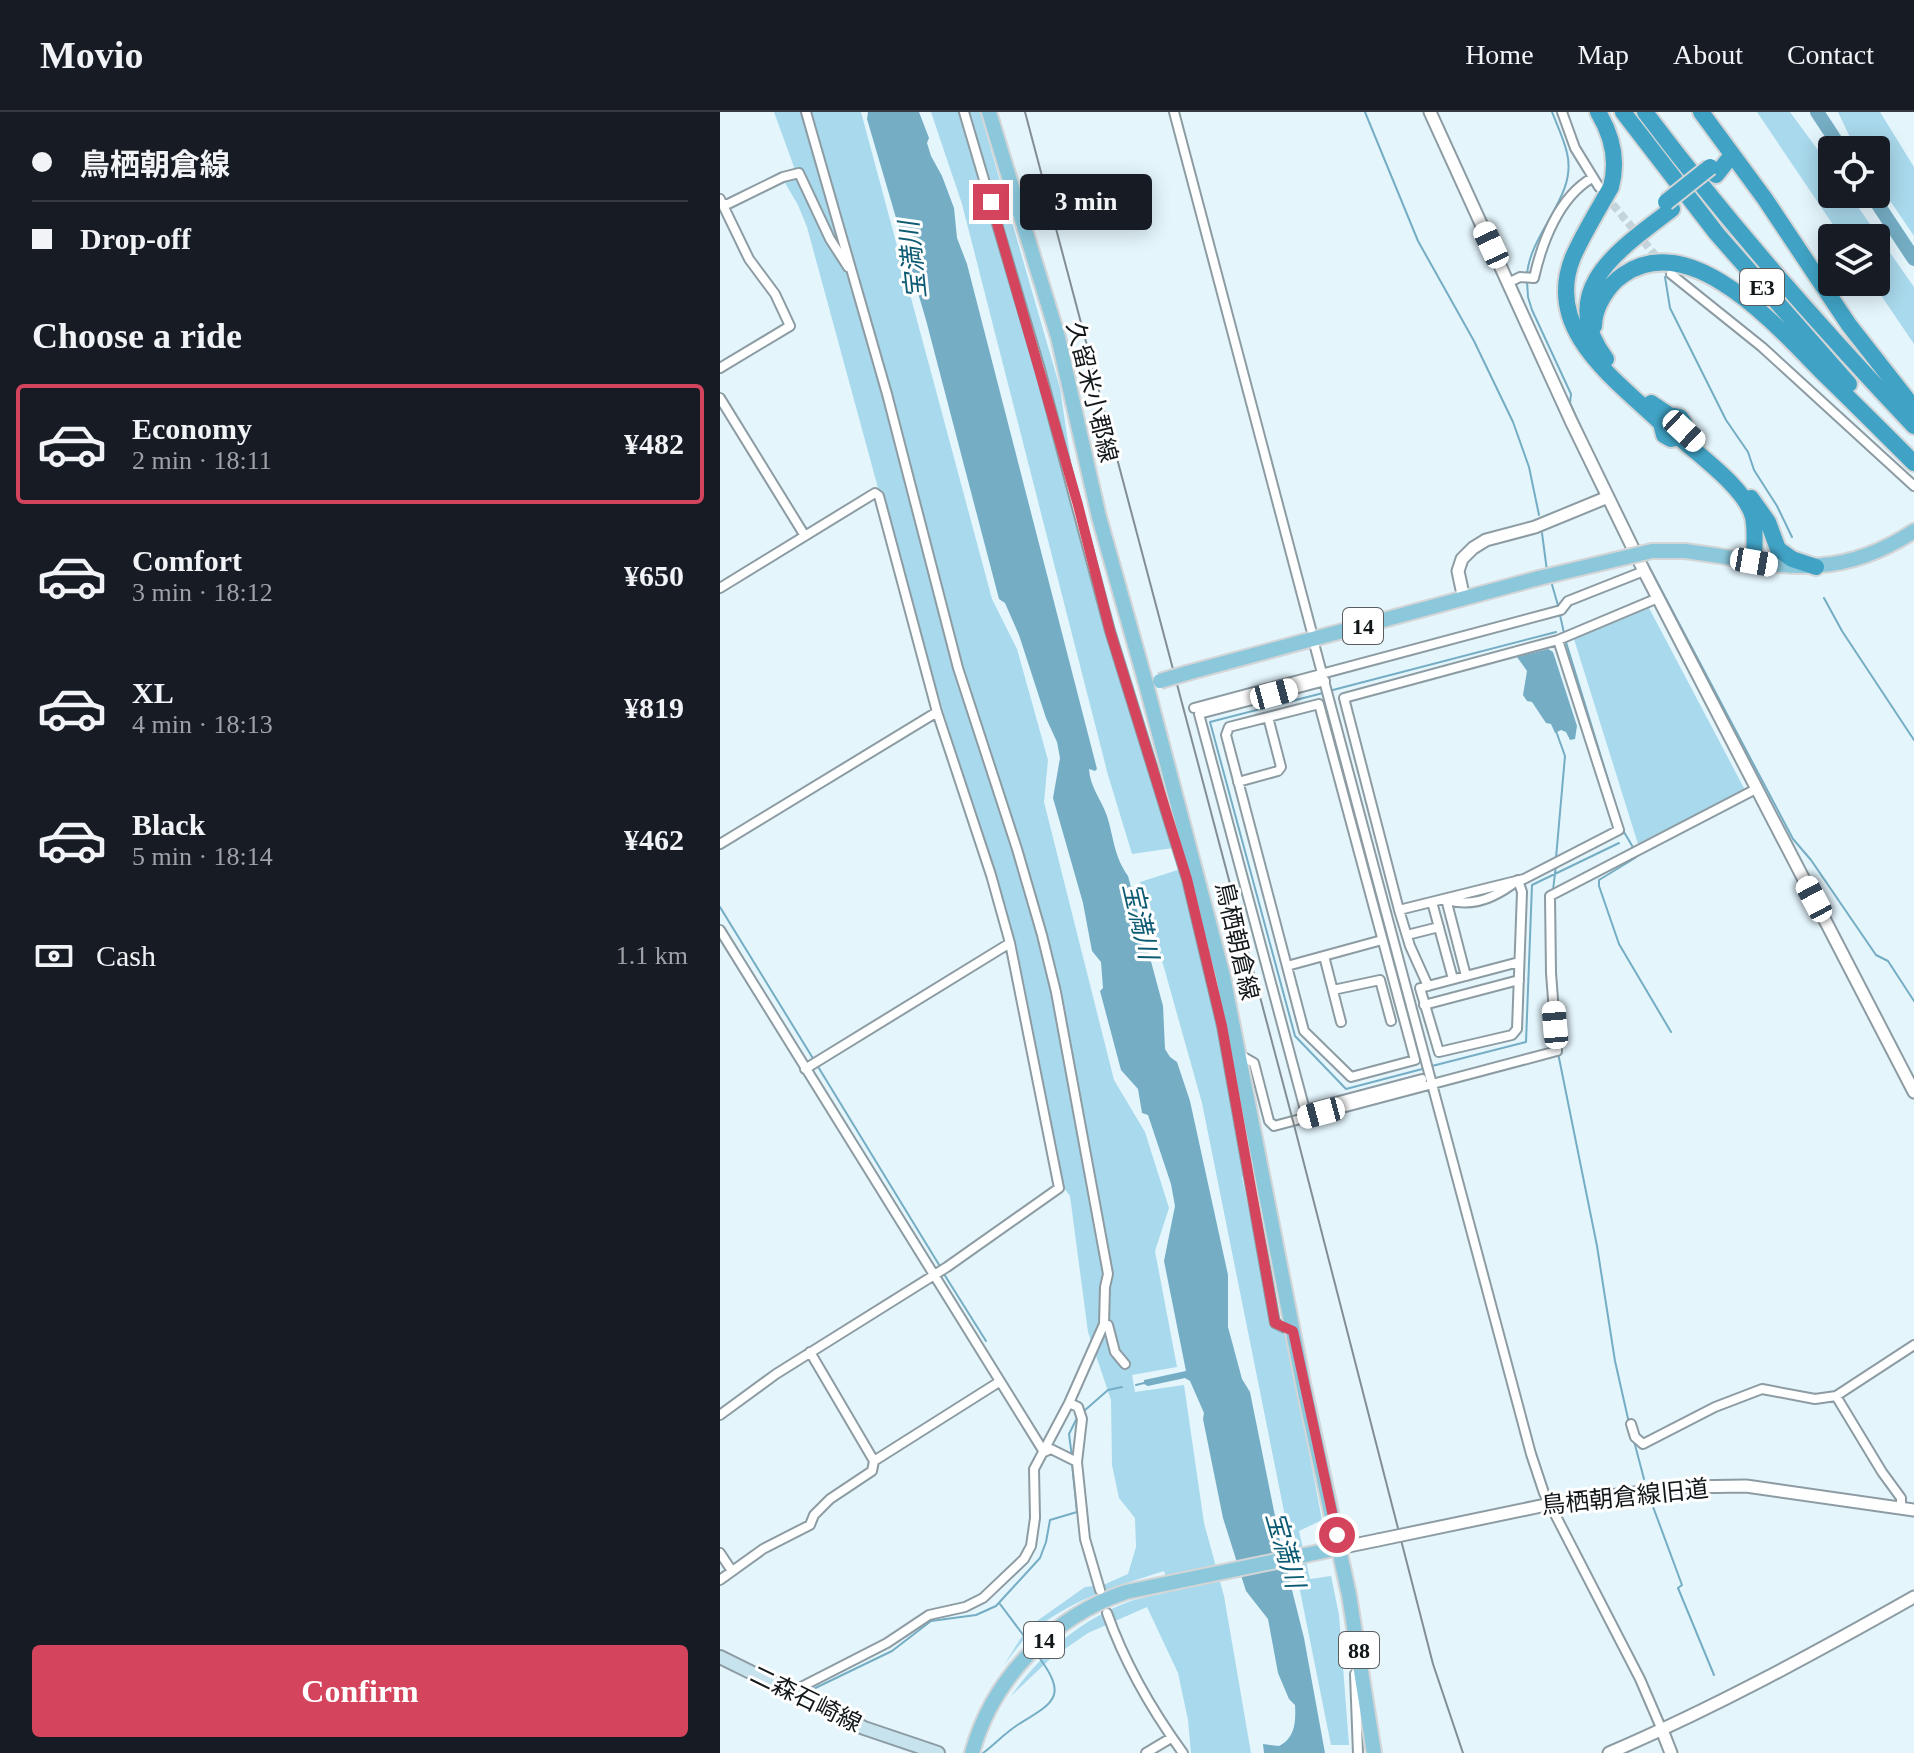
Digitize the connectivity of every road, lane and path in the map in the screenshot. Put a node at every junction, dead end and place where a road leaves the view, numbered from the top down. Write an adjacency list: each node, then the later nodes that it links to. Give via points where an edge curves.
1 (806, 112): 17 (street)
2 (964, 112): 81 (street, via 1110,631 1187,879 1222,1026 1275,1323)
3 (989, 112): 44 (main road, 久留米小郡線, via 1058,337 1099,517)
4 (1174, 112): 40 (street)
5 (1430, 112): 18 (street)
6 (1562, 112): 12 (street)
7 (1598, 112): 21 (highway, via 1610,140 1614,175 1574,255 1565,293 1572,328)
8 (1623, 112): 27 (highway, E3, via 1780,309)
9 (1645, 112): 25 (highway, E3, via 1794,297)
10 (1701, 112): 11 (highway)
11 (1732, 155): 15 (highway, bridge); 23 (highway, via 1849,325)
12 (1592, 178): 13 (street); 18 (street, via 1581,185 1551,228 1534,278)
13 (1599, 187)
14 (721, 202): 17 (street, via 728,204 799,173); 20 (street, via 790,326)
15 (1669, 205): 19 (highway, via 1599,272 1587,313); 21 (highway, via 1610,246 1581,290 1580,322)
16 (1671, 274): 29 (street, via 1762,347)
17 (852, 275): 80 (street, via 954,655 1052,977 1108,1274)
18 (1508, 283): 30 (street)
19 (1595, 344): 24 (highway); 28 (highway, via 1594,319 1611,284 1626,273 1657,264 1695,269 1734,289 1763,313)
20 (720, 368)
21 (1605, 370): 24 (highway)
22 (720, 398): 33 (street)
23 (1914, 408)
24 (1665, 419): 26 (highway, via 1676,415 1683,420)
25 (1914, 426)
26 (1682, 434): 31 (highway, via 1739,481); 34 (highway, via 1752,513)
27 (1914, 452)
28 (1914, 463)
29 (1914, 486)
30 (1608, 497): 36 (street); 39 (street, via 1473,548 1458,571)
31 (1759, 508): 34 (highway, via 1763,522); 35 (highway, via 1778,549)
32 (1914, 531): 35 (main road, 14, via 1873,553)
33 (805, 536): 37 (street); 46 (street, via 877,494)
34 (1754, 562): 35 (main road, 14); 39 (main road, 14, bridge, via 1652,551)
35 (1816, 567)
36 (1644, 571): 38 (street); 43 (street, via 1568,601 1561,610)
37 (720, 588)
38 (1658, 598): 41 (street); 49 (street)
39 (1464, 599): 44 (main road, 14, bridge)
40 (1311, 629)
41 (1558, 640): 51 (street, via 1619,830); 54 (street, via 1344,698)
42 (1315, 647): 43 (street)
43 (1324, 678): 45 (street); 68 (street); 78 (street, via 1199,714 1305,1110)
44 (1153, 682): 73 (main road, 鳥栖朝倉線)
45 (1194, 708)
46 (937, 712): 50 (street); 59 (street)
47 (1268, 717): 48 (street, via 1226,730); 48 (street, via 1281,767); 58 (street, via 1319,704)
48 (1238, 782): 62 (street)
49 (1756, 789): 76 (street, via 1550,896 1557,1051); 77 (street)
50 (720, 844)
51 (1518, 880): 52 (street); 61 (street)
52 (1446, 899): 53 (street); 63 (street)
53 (1432, 902): 54 (street); 55 (street)
54 (1399, 910): 57 (street)
55 (1439, 927): 57 (street); 64 (street)
56 (720, 930): 74 (street)
57 (1407, 935): 66 (street)
58 (1382, 940): 60 (street); 69 (street)
59 (1010, 943): 74 (street); 79 (street, via 1059,1188)
60 (1324, 956): 62 (street); 67 (street)
61 (1519, 962): 63 (street); 65 (street)
62 (1287, 966): 69 (street, via 1304,1031 1351,1077 1415,1060)
63 (1466, 976): 64 (street)
64 (1453, 979): 66 (street)
65 (1519, 980): 70 (street); 70 (street, via 1517,1029 1512,1035 1442,1053 1436,1049)
66 (1424, 987): 68 (street); 70 (street)
67 (1333, 990): 71 (street, via 1380,980); 72 (street)
68 (1408, 990): 69 (street); 76 (street)
69 (1396, 994)
70 (1424, 1005)
71 (1391, 1021)
72 (1341, 1022)
73 (1240, 1055): 78 (street, via 1254,1063 1274,1126); 81 (main road, 鳥栖朝倉線)
74 (808, 1067): 79 (street)
75 (1422, 1079): 78 (street)
76 (1433, 1083): 78 (street); 105 (street, via 1544,1493)
77 (1914, 1092)
78 (1348, 1103)
79 (935, 1274): 83 (street); 85 (street)
80 (1104, 1324): 84 (street); 87 (street)
81 (1293, 1331): 95 (main road, 鳥栖朝倉線)
82 (1914, 1345): 86 (street)
83 (810, 1352): 88 (street); 91 (street)
84 (1125, 1364)
85 (999, 1382): 90 (street); 91 (street)
86 (1836, 1396): 89 (street, via 1815,1399 1762,1389 1643,1444); 93 (street, via 1901,1498)
87 (1069, 1403): 90 (street); 92 (street, via 1078,1407 1082,1419)
88 (720, 1415)
89 (1631, 1424)
90 (1044, 1452): 92 (street, via 1051,1449); 104 (street, via 1034,1469 1031,1546 996,1588 965,1607 929,1615)
91 (874, 1461): 97 (street, via 872,1471 819,1509 810,1525)
92 (1077, 1462): 99 (street, via 1085,1539)
93 (1901, 1506): 94 (street, 鳥栖朝倉線旧道); 95 (street, 鳥栖朝倉線旧道, bridge, via 1746,1486 1684,1487 1560,1502)
94 (1914, 1510)
95 (1339, 1548): 102 (main road, 88); 108 (main road, 14, via 1108,1598 1049,1636 1006,1681 979,1728)
96 (720, 1553): 97 (street)
97 (732, 1571): 98 (street)
98 (720, 1580)
99 (1100, 1590)
100 (1914, 1597): 105 (street)
101 (1107, 1613): 106 (street, via 1138,1685)
102 (1354, 1621): 111 (street); 112 (main road, 88)
103 (720, 1657): 104 (main road, 二森石崎線)
104 (793, 1694): 107 (main road, 二森石崎線, via 864,1728)
105 (1662, 1730): 113 (street); 114 (street)
106 (1171, 1738): 109 (street); 110 (street)
107 (938, 1753)
108 (972, 1753)
109 (1146, 1753)
110 (1183, 1753)
111 (1358, 1753)
112 (1374, 1753)
113 (1609, 1753)
114 (1671, 1753)

